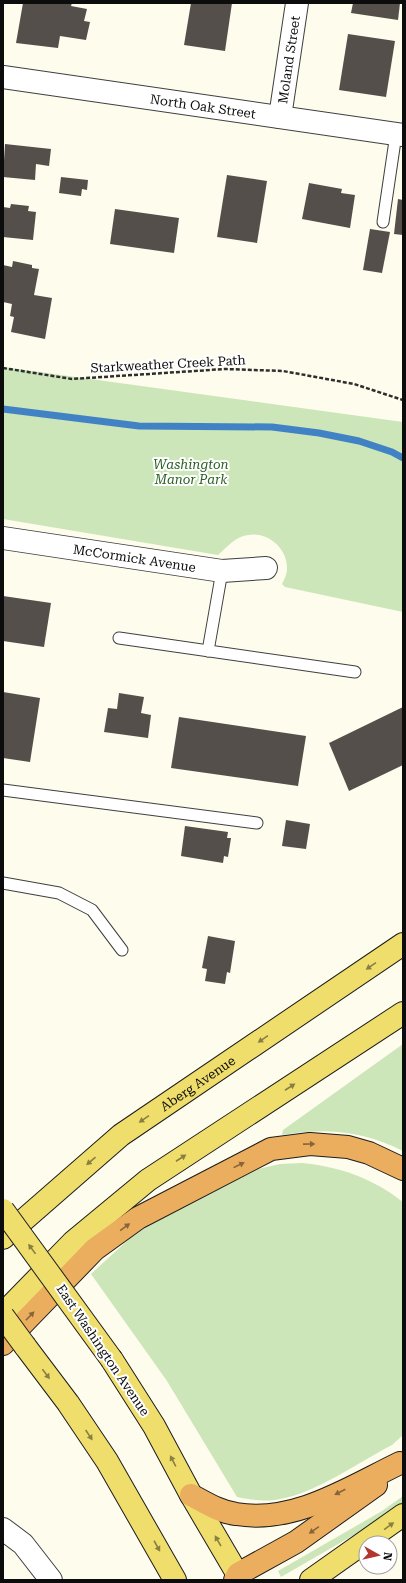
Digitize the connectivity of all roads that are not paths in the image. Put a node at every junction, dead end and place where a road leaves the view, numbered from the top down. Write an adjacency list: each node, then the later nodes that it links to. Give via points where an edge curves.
1 (297, 3): 3 (street, Moland Street)
2 (3, 78): 3 (street, North Oak Street)
3 (280, 117): 4 (street, North Oak Street)
4 (400, 134): 5 (lane)
5 (383, 222)
6 (3, 538): 8 (street, McCormick Avenue)
7 (266, 568): 8 (street, McCormick Avenue)
8 (222, 571): 10 (lane)
9 (119, 638): 10 (lane)
10 (208, 651): 11 (lane)
11 (355, 672)
12 (3, 790): 13 (lane)
13 (257, 823)
14 (3, 883): 16 (lane, via 59,893 92,910)
15 (403, 944): 20 (main road, Aberg Avenue, one-way to 20, via 121,1135)
16 (122, 950)
17 (403, 1013): 21 (main road, one-way to 17, via 73,1242 148,1180)
18 (403, 1169): 22 (highway, one-way to 18, via 95,1249 138,1218 271,1149 310,1144 342,1146 369,1153)
19 (3, 1210): 24 (main road, East Washington Avenue, one-way to 19, bridge, via 154,1426 112,1360)
20 (3, 1238)
21 (3, 1315): 29 (main road, one-way to 29, bridge, via 107,1461)
22 (3, 1344)
23 (401, 1462): 24 (highway, one-way to 24, via 322,1501 283,1513 262,1516 236,1514 215,1508); 27 (highway, one-way to 27, via 367,1493)
24 (192, 1495): 27 (main road, East Washington Avenue, one-way to 24)
25 (403, 1515): 30 (main road, one-way to 25)
26 (3, 1529): 28 (street, via 23,1544)
27 (238, 1578)
28 (51, 1580)
29 (175, 1580)
30 (311, 1580)

